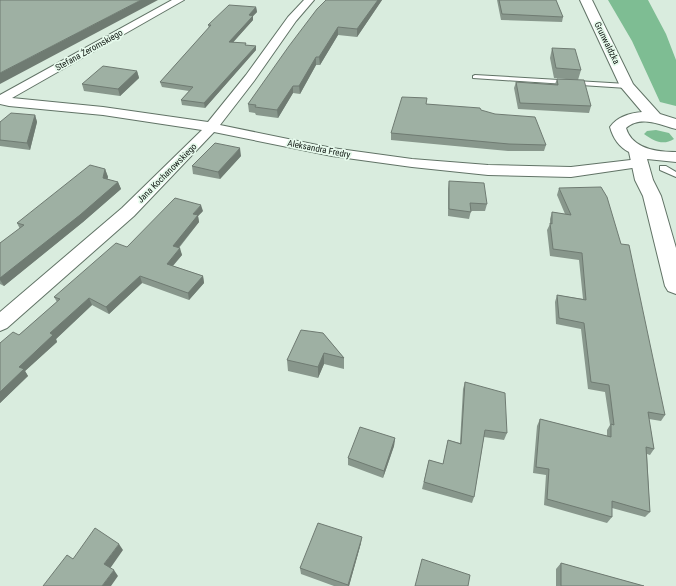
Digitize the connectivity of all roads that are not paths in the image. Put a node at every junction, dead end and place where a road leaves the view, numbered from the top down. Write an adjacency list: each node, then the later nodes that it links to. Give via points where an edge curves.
1 (179, 0): 6 (street, Stefana Żeromskiego)
2 (309, 0): 10 (street, Jana Kochanowskiego)
3 (586, 0): 5 (main road, Grunwaldzka)
4 (475, 78): 5 (lane)
5 (628, 86): 7 (main road, Grunwaldzka); 8 (main road, Grunwaldzka)
6 (1, 100): 10 (street, Aleksandra Fredry, via 103,111)
7 (633, 118): 8 (main road); 11 (main road, via 623,121 618,127 618,134)
8 (655, 118): 9 (main road)
9 (676, 124)
10 (212, 127): 11 (street, Aleksandra Fredry, via 332,152 488,170 572,172); 15 (street, Jana Kochanowskiego, via 128,212)
11 (638, 156): 12 (main road); 13 (main road, via 644,180)
12 (670, 164): 13 (main road)
13 (652, 196): 14 (main road)
14 (676, 286)
15 (0, 323)

